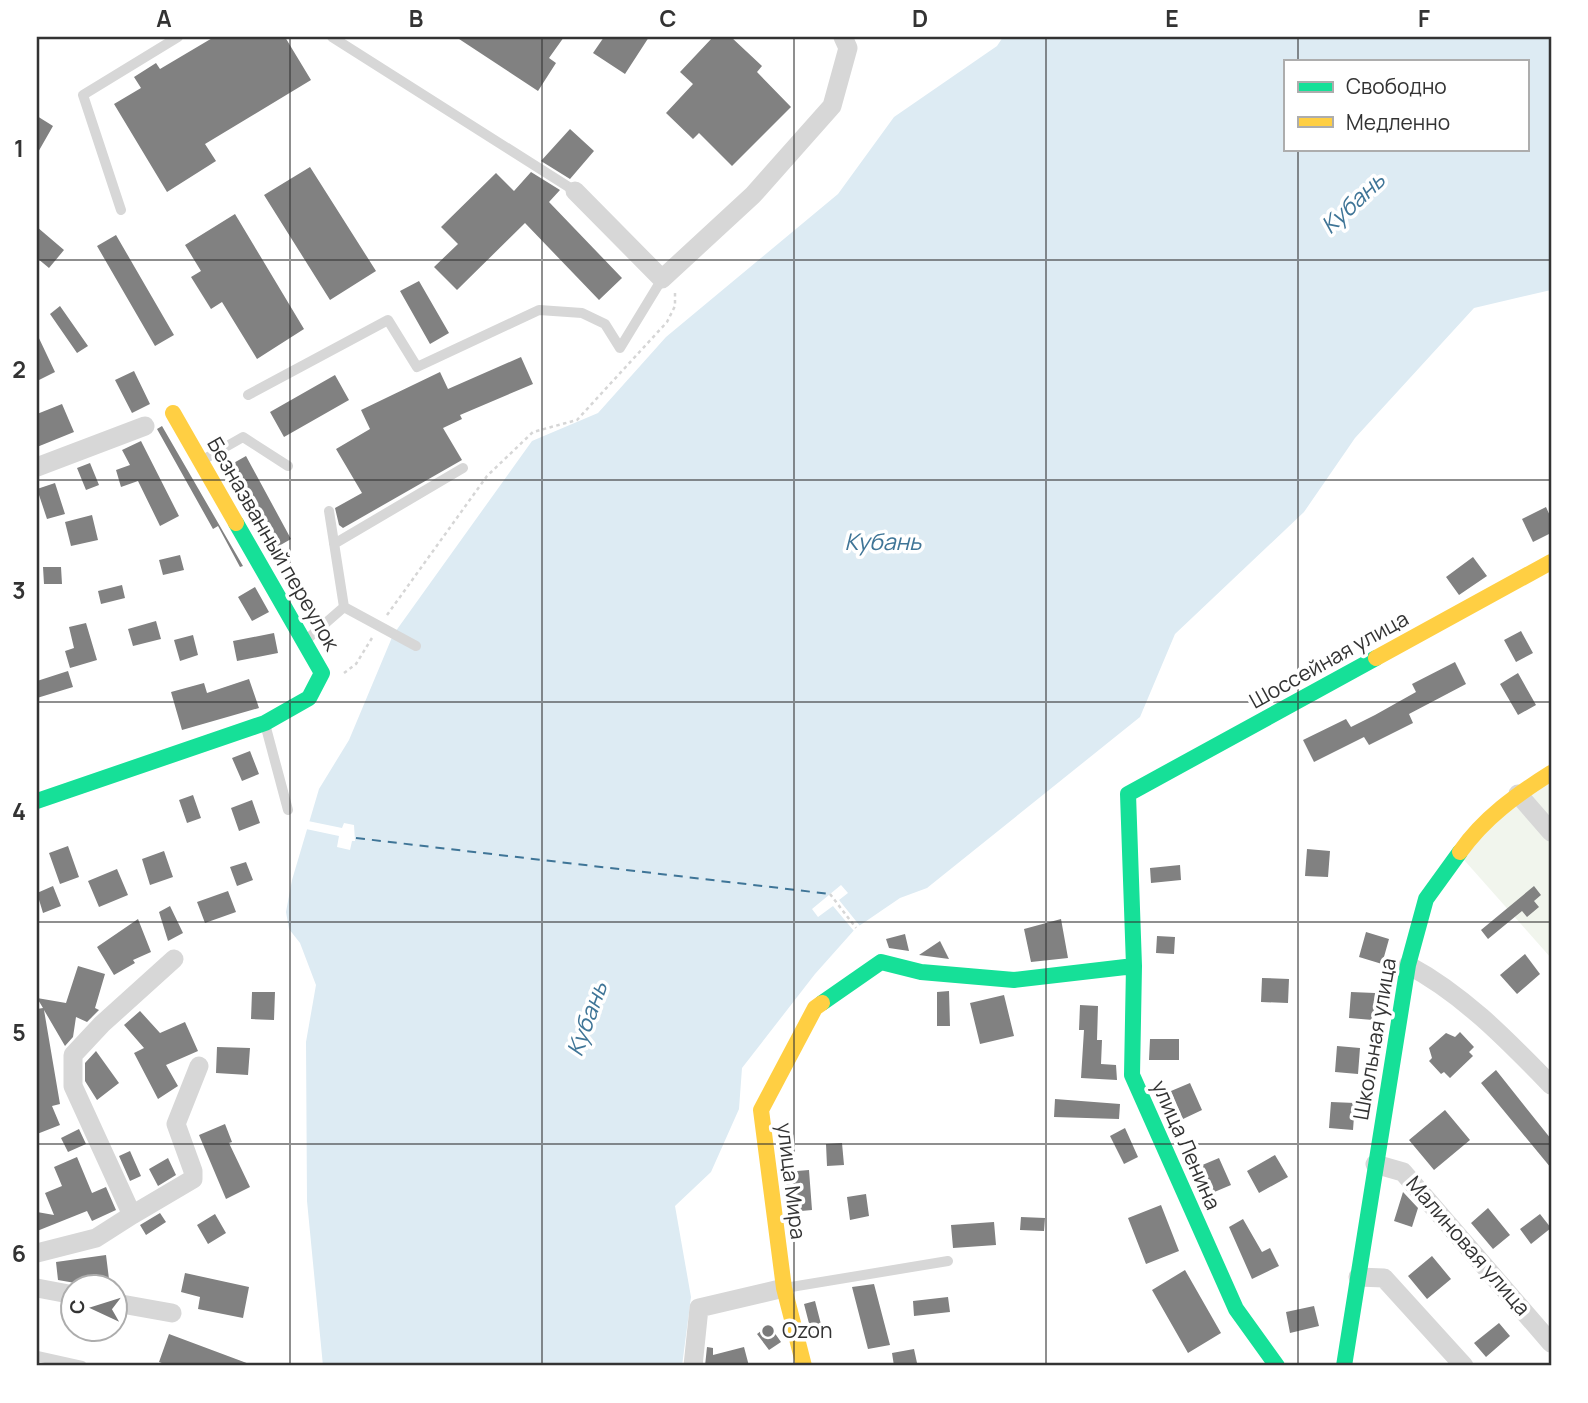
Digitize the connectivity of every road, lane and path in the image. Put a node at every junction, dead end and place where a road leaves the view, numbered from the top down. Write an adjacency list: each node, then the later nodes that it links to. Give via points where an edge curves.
1 (178, 37): 5 (lane, via 83,95)
2 (332, 37): 4 (lane)
3 (844, 37): 6 (street, via 848,48 832,106 753,195)
4 (575, 191): 6 (street)
5 (121, 210)
6 (665, 276): 7 (lane, via 620,348 605,324 582,313 540,310 417,367 388,320); 18 (path, via 676,285 667,322 577,420 533,432 487,476)
7 (248, 395)
8 (173, 413): 10 (street, Безназванный переулок)
9 (145, 426): 12 (street)
10 (201, 461): 11 (lane, via 243,438); 19 (street, Безназванный переулок)
11 (288, 466)
12 (37, 467)
13 (463, 468): 15 (lane)
14 (329, 511): 15 (lane)
15 (334, 544): 17 (lane)
16 (1551, 562): 24 (street, Шоссейная улица)
17 (344, 607): 18 (lane); 19 (lane)
18 (380, 626): 20 (lane); 21 (path, via 356,664 335,679)
19 (305, 642): 21 (street, Безназванный переулок)
20 (416, 646)
21 (323, 673): 22 (street, Безназванный переулок, via 309,698)
22 (265, 723): 26 (street, Безназванный переулок); 27 (lane)
23 (1551, 773): 25 (street, Школьная улица)
24 (1128, 794): 33 (street, улица Ленина)
25 (1518, 794): 28 (street); 32 (street, Школьная улица, via 1478,827 1426,899)
26 (37, 801)
27 (288, 810)
28 (1551, 832)
29 (830, 894): 30 (path)
30 (856, 928)
31 (174, 959): 37 (street, via 73,1055 73,1086)
32 (1408, 965): 35 (street, via 1489,1021); 36 (street, Школьная улица)
33 (1134, 966): 42 (street, улица Мира, via 1014,981 881,962 815,1008 761,1110); 51 (street, улица Ленина, via 1132,1075 1236,1309)
34 (199, 1066): 37 (street, via 176,1124 192,1179)
35 (1551, 1085)
36 (1375, 1164): 40 (street, Школьная улица); 46 (street, Малиновая улица, via 1403,1172)
37 (132, 1215): 38 (street, via 96,1238)
38 (37, 1253)
39 (948, 1261): 42 (lane)
40 (1358, 1277): 52 (street, Школьная улица); 53 (street, via 1384,1278)
41 (37, 1288): 43 (street)
42 (784, 1288): 49 (street, via 699,1308); 50 (street, улица Мира)
43 (60, 1292)
44 (130, 1306): 45 (street)
45 (172, 1313)
46 (1551, 1343)
47 (37, 1356): 48 (lane)
48 (82, 1366)
49 (693, 1366)
50 (804, 1366)
51 (1277, 1366)
52 (1344, 1366)
53 (1464, 1366)

